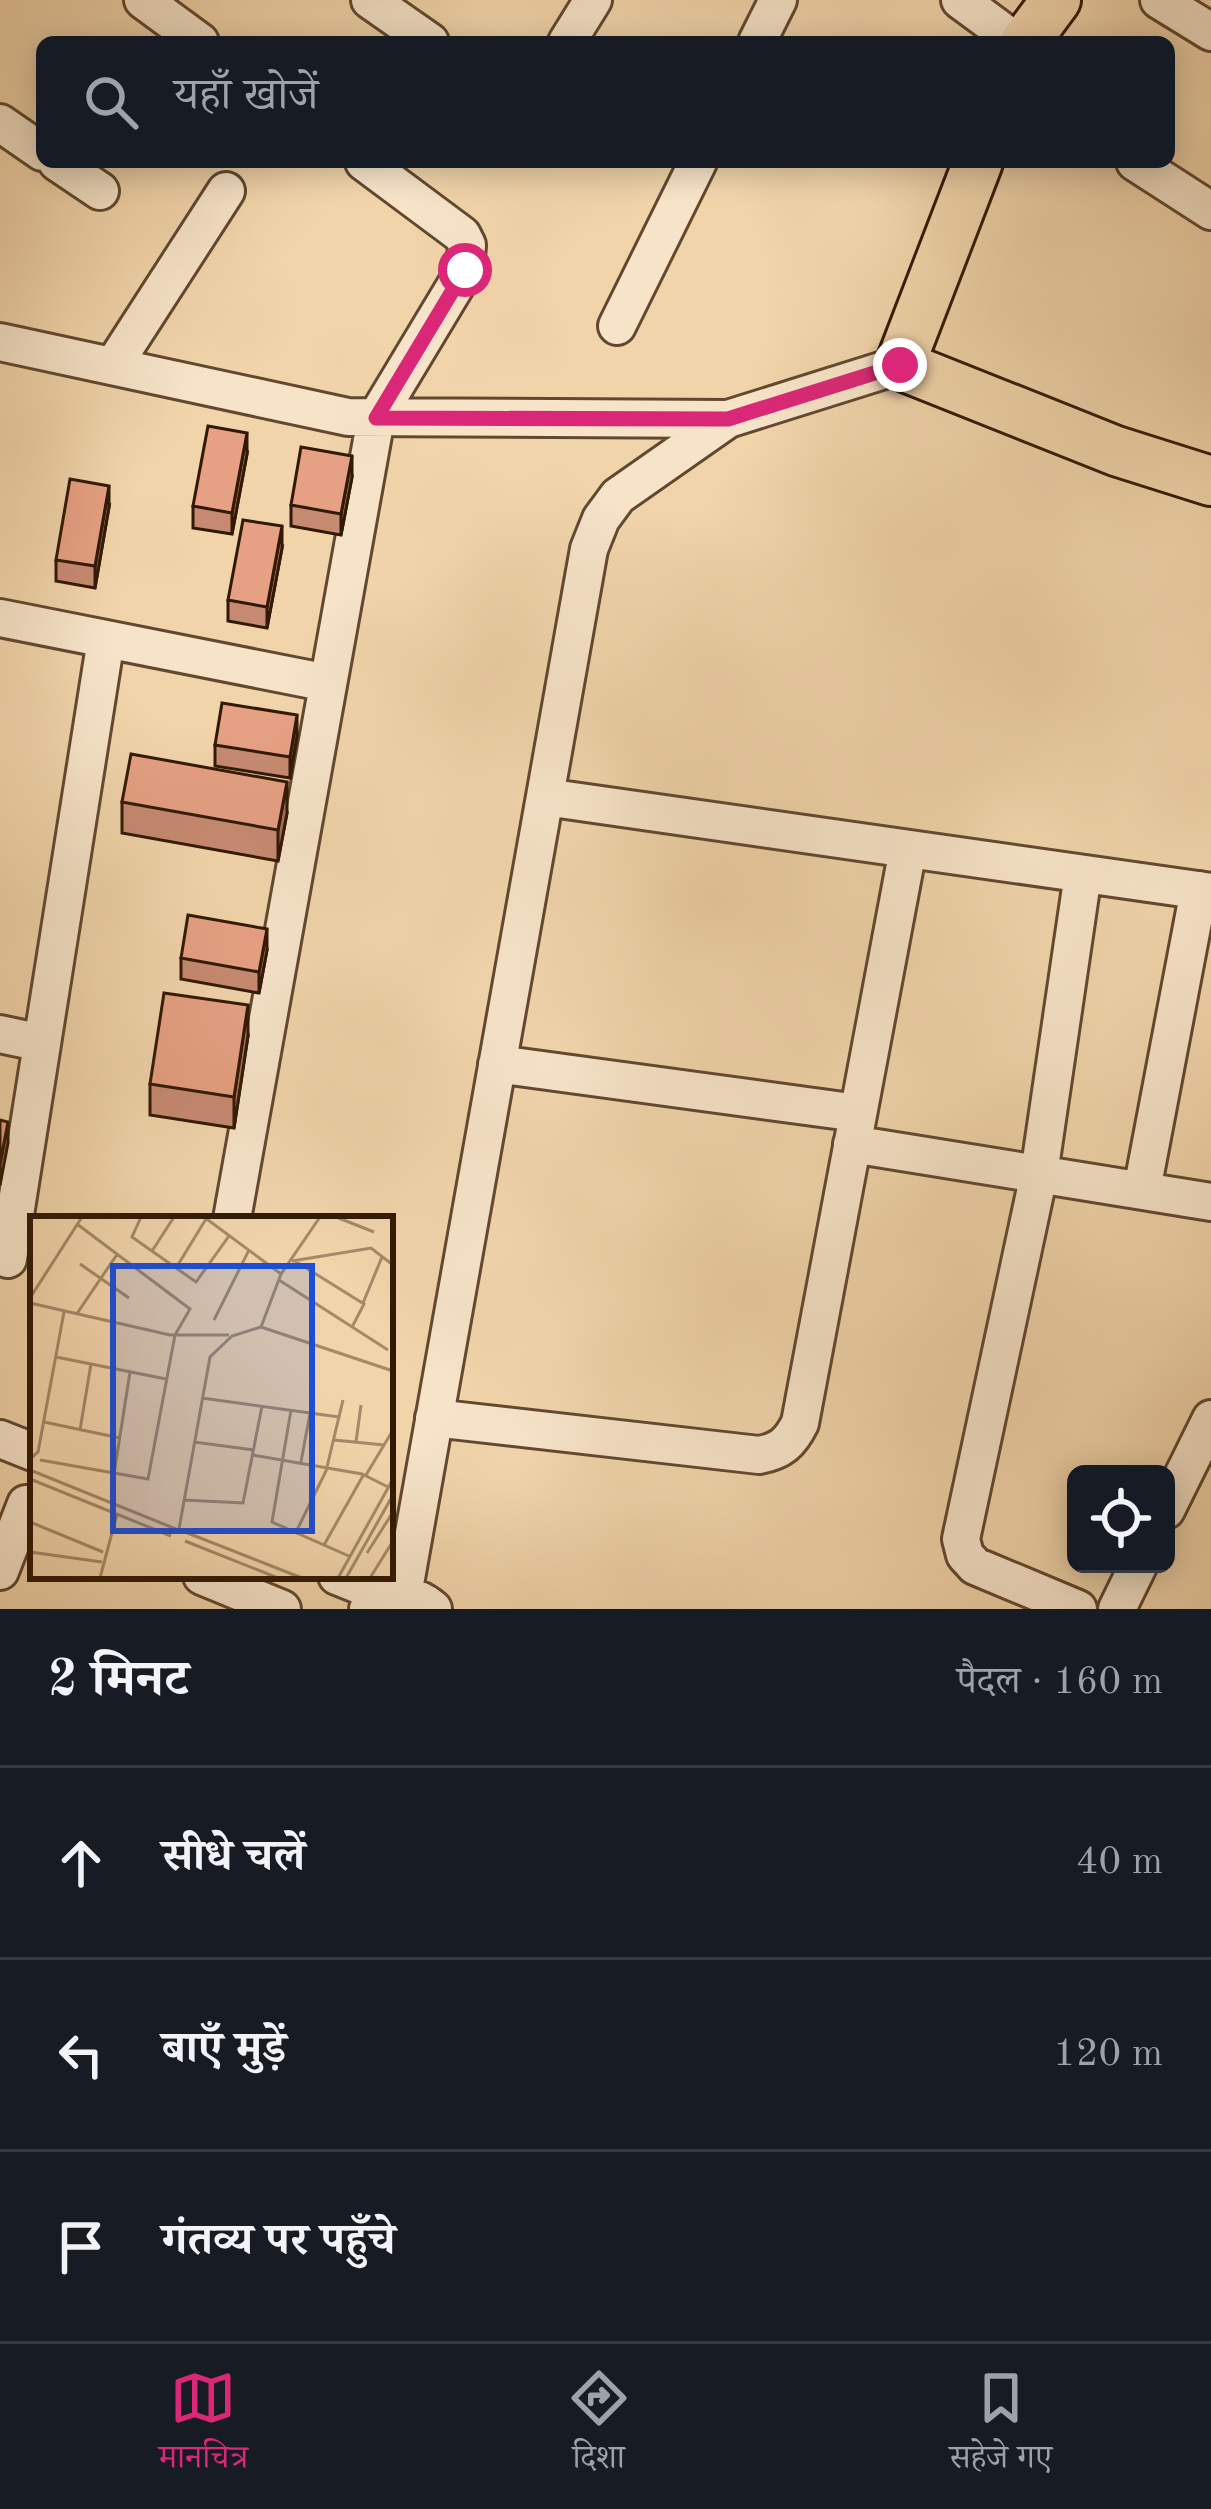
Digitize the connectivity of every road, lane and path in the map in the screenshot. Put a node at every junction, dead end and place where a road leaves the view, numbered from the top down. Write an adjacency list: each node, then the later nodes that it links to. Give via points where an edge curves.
1 (143, 0): 9 (street)
2 (592, 0): 11 (street)
3 (778, 0): 12 (street)
4 (960, 0): 13 (street)
5 (1056, 0): 14 (main road)
6 (1159, 0): 8 (street)
7 (380, 3): 10 (street)
8 (1211, 32)
9 (192, 36)
10 (422, 36)
11 (571, 36)
12 (760, 36)
13 (1012, 36)
14 (1026, 36)
15 (0, 123): 16 (street)
16 (36, 148)
17 (66, 168): 22 (street)
18 (372, 168): 29 (street, via 467,245 465,270)
19 (695, 168): 25 (street)
20 (976, 168): 27 (main road)
21 (1144, 168): 24 (street)
22 (100, 191)
23 (226, 191): 28 (street)
24 (1211, 211)
25 (616, 326)
26 (0, 342): 28 (street)
27 (900, 365): 30 (street); 31 (main road)
28 (113, 366): 29 (street)
29 (376, 418): 30 (street); 34 (street)
30 (728, 419): 35 (street, via 618,496 602,519 589,548)
31 (1211, 481)
32 (0, 618): 33 (street)
33 (106, 639): 34 (street); 40 (street)
34 (328, 683): 46 (street)
35 (544, 797): 36 (street); 41 (street)
36 (908, 849): 37 (street); 42 (street)
37 (1083, 874): 38 (street); 43 (street)
38 (1205, 891): 44 (street)
39 (0, 1034): 40 (street)
40 (41, 1043): 47 (street)
41 (497, 1064): 42 (street); 48 (street)
42 (855, 1128): 43 (street); 48 (street, via 800,1423 779,1451)
43 (1039, 1174): 44 (street); 60 (street, via 961,1539 975,1566)
44 (1142, 1190): 45 (street)
45 (1211, 1202)
46 (233, 1216)
47 (14, 1260)
48 (434, 1418): 58 (street)
49 (1211, 1419): 52 (street)
50 (0, 1439): 51 (street)
51 (30, 1452)
52 (1175, 1492)
53 (20, 1501): 54 (street)
54 (0, 1571)
55 (1135, 1573): 61 (street)
56 (209, 1579): 59 (street)
57 (344, 1579): 58 (street)
58 (398, 1602)
59 (282, 1609)
60 (1078, 1609)
61 (1117, 1609)

